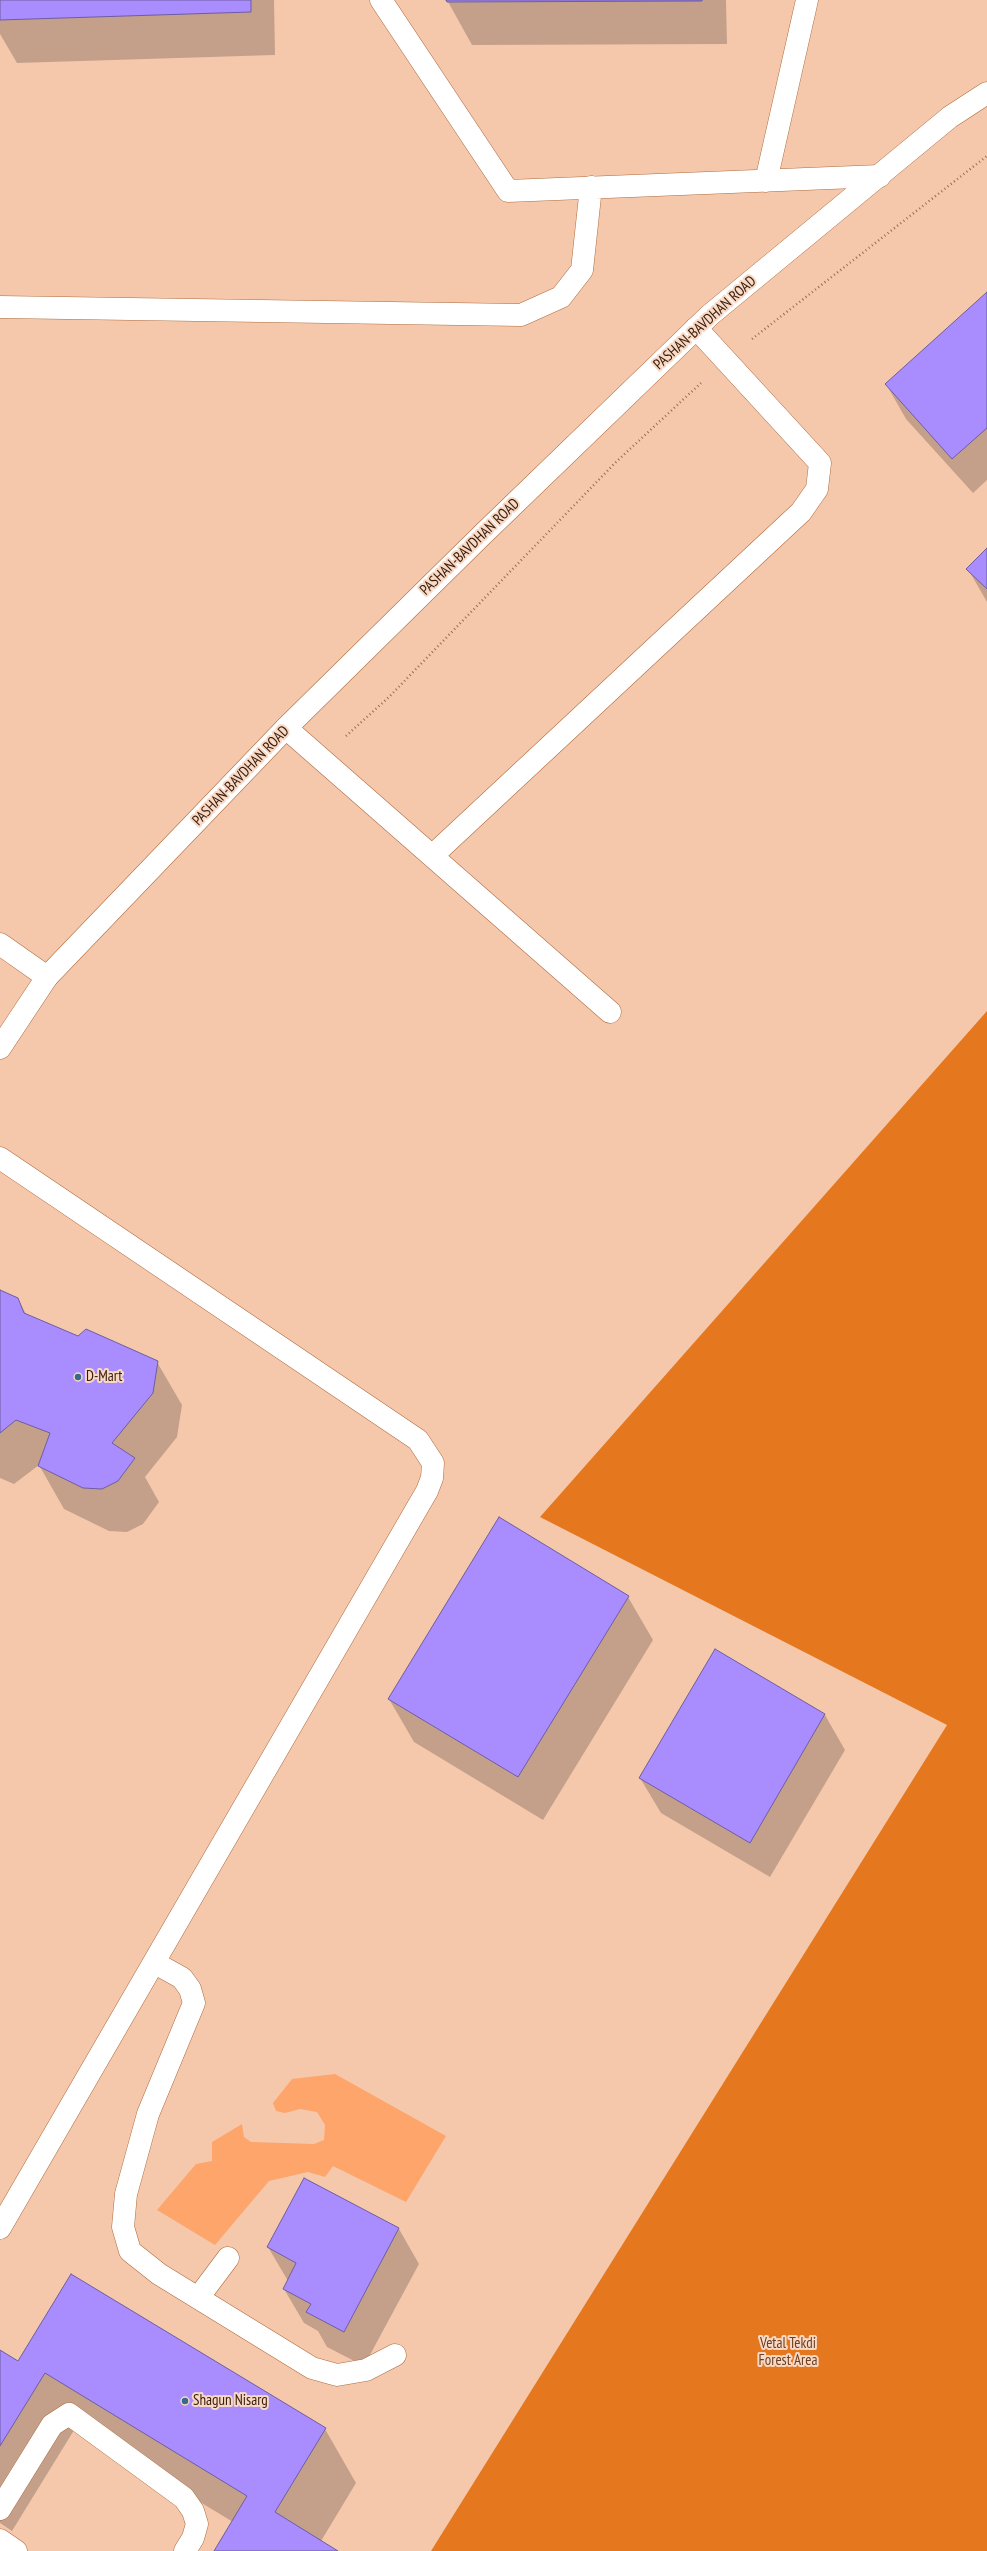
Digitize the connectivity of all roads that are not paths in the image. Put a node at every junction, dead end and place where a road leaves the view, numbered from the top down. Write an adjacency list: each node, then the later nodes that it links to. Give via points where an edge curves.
1 (381, 0): 6 (street, via 508,191)
2 (807, 0): 5 (street)
3 (987, 93): 4 (street, PASHAN-BAVDHAN ROAD, via 950,117)
4 (880, 176): 5 (street); 8 (street, PASHAN-BAVDHAN ROAD)
5 (766, 181): 6 (street)
6 (591, 187): 7 (street, via 582,270 561,297 521,315)
7 (0, 307)
8 (696, 328): 9 (street, PASHAN-BAVDHAN ROAD); 10 (street, via 820,463 817,489 801,512)
9 (286, 728): 10 (street); 12 (street, PASHAN-BAVDHAN ROAD)
10 (432, 856): 13 (street)
11 (0, 944): 12 (street)
12 (46, 976): 14 (street, PASHAN-BAVDHAN ROAD)
13 (610, 1012)
14 (0, 1048)
15 (0, 1158): 16 (street, via 418,1440 433,1463 428,1491)
16 (155, 1963): 17 (street); 19 (street, via 182,1978 190,1989 194,2003 148,2114 126,2194 123,2227 130,2251 159,2274)
17 (0, 2228)
18 (228, 2258): 19 (street)
19 (198, 2298): 20 (street, via 318,2370 337,2375 366,2370)
20 (395, 2355)
21 (0, 2509): 24 (street, via 52,2426 69,2414 184,2498 193,2511 197,2524 193,2538)
22 (0, 2540): 23 (street)
23 (16, 2551)
24 (185, 2551)

